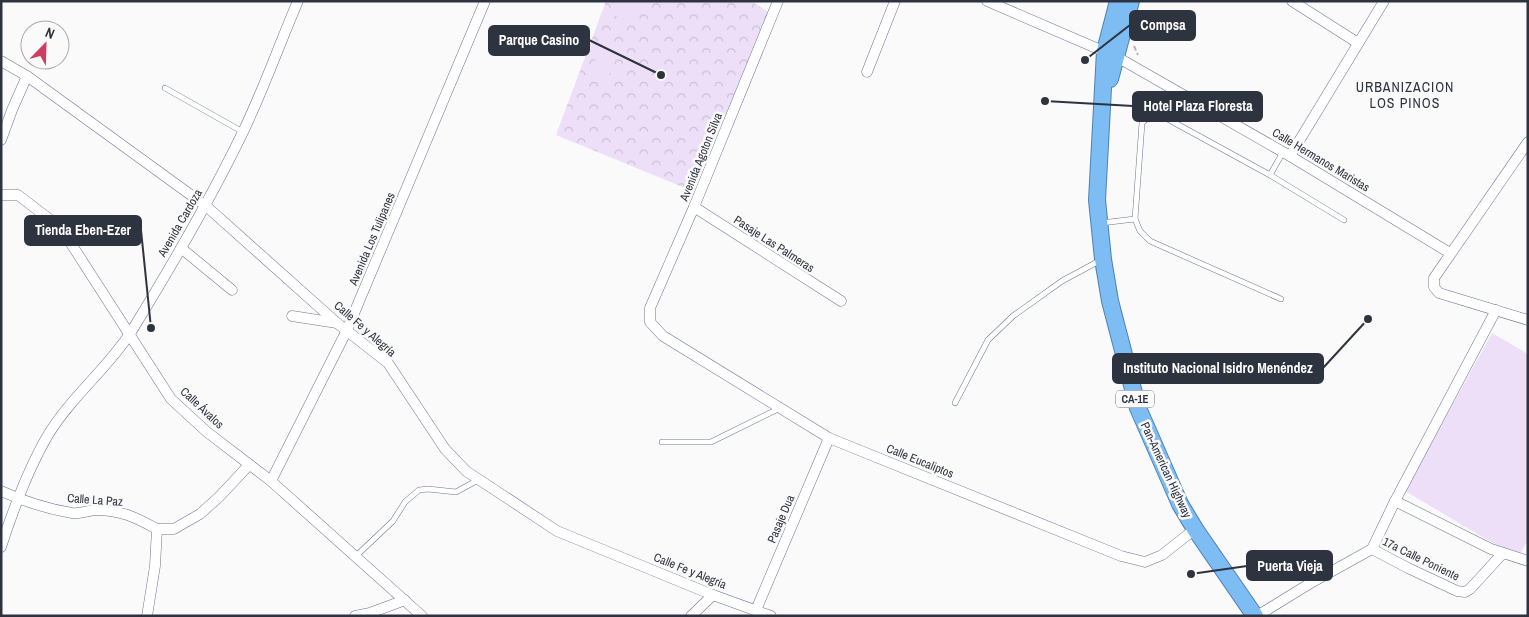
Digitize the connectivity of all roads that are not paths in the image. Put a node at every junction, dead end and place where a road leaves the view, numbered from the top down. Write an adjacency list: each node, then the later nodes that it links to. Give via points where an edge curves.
1 (298, 1): 18 (street, Avenida Cardoza)
2 (485, 1): 40 (street, Avenida Los Tulipanes)
3 (778, 1): 25 (street, Avenida Agoton Silva)
4 (895, 1): 13 (street)
5 (987, 1): 11 (street, Calle Hermanos Maristas)
6 (1118, 1): 11 (highway, Pan-American Highway / CA-1E)
7 (1131, 1): 11 (highway, Pan-American Highway / CA-1E)
8 (1292, 1): 10 (street)
9 (1384, 1): 10 (street)
10 (1358, 43): 21 (street)
11 (1111, 54): 21 (street, Calle Hermanos Maristas); 28 (highway, Pan-American Highway / CA-1E, via 1104,99 1097,200)
12 (1, 61): 14 (street, Calle Fe y Alegría)
13 (868, 72)
14 (27, 76): 17 (street); 24 (street, Calle Fe y Alegría)
15 (166, 88): 18 (lane)
16 (1, 105): 17 (street)
17 (12, 110): 19 (street)
18 (243, 132): 24 (street, Avenida Cardoza)
19 (1, 140)
20 (1528, 142): 30 (street)
21 (1287, 154): 22 (lane); 30 (street, Calle Hermanos Maristas)
22 (1270, 175): 26 (lane, via 1152,114 1142,123); 27 (lane)
23 (1, 196): 41 (street, Calle Ávalos, via 18,195 61,228)
24 (206, 206): 29 (street, Avenida Cardoza); 39 (street, Calle Fe y Alegría)
25 (694, 207): 34 (street, Pasaje Las Palmeras); 38 (street, Avenida Agoton Silva, via 650,308)
26 (1135, 219): 28 (lane); 33 (lane, via 1150,241)
27 (1344, 220)
28 (1100, 223): 31 (highway, Pan-American Highway / CA-1E)
29 (181, 248): 32 (street); 41 (street, Avenida Cardoza)
30 (1450, 253): 35 (street, via 1434,278 1434,287 1439,293)
31 (1103, 259): 42 (lane, via 1062,281 1013,316 988,340); 52 (highway, Pan-American Highway / CA-1E, via 1110,301 1138,408 1180,504)
32 (232, 290)
33 (1281, 299)
34 (841, 301)
35 (1496, 310): 37 (street); 51 (street)
36 (292, 316): 39 (street)
37 (1528, 320)
38 (650, 322): 43 (street, Calle Eucaliptos, via 663,336)
39 (337, 323): 40 (street, Calle Fe y Alegría)
40 (347, 330): 47 (street, Calle Fe y Alegría, via 388,363 445,449 466,471); 48 (street, Avenida Los Tulipanes)
41 (130, 333): 46 (street, Calle Ávalos, via 171,399 206,432); 50 (street, Avenida Cardoza, via 48,435)
42 (955, 402)
43 (780, 408): 44 (street, Calle Eucaliptos); 45 (lane, via 711,442)
44 (829, 438): 52 (street, Calle Eucaliptos, via 1121,556 1145,562 1162,555); 61 (street, Pasaje Dua)
45 (662, 442)
46 (249, 465): 48 (street, Calle Ávalos); 53 (street, via 200,514 174,529)
47 (479, 479): 57 (lane, via 456,492 419,490 405,502 393,521); 59 (street, Calle Fe y Alegría, via 557,531)
48 (271, 481): 57 (street, Calle Ávalos)
49 (1, 491): 50 (street, Calle La Paz)
50 (18, 499): 53 (street, Calle La Paz, via 74,513 93,510 133,516); 54 (street, Avenida Cardoza)
51 (1395, 501): 55 (street); 56 (street)
52 (1195, 529): 62 (highway, Pan-American Highway / CA-1E)
53 (157, 534): 63 (street)
54 (1, 547)
55 (1372, 549): 56 (street, 17a Calle Poniente, via 1465,592); 62 (street)
56 (1503, 553): 58 (street)
57 (356, 556): 60 (street, Calle Ávalos)
58 (1528, 561)
59 (713, 595): 61 (street, Calle Fe y Alegría); 66 (street)
60 (405, 600): 64 (street); 65 (street, Calle Ávalos)
61 (756, 610): 67 (street, Calle Fe y Alegría)
62 (1252, 614)
63 (147, 616)
64 (355, 616)
65 (422, 616)
66 (691, 616)
67 (771, 616)

